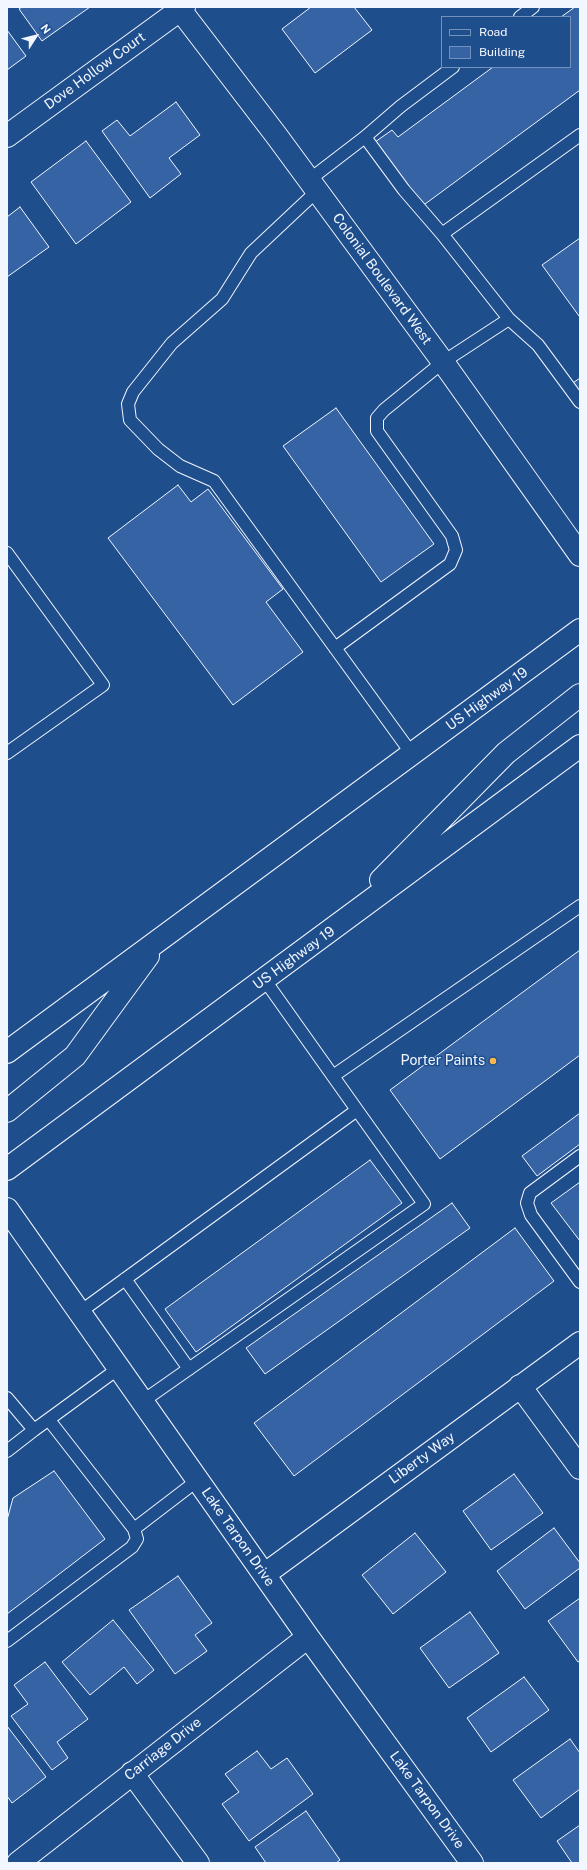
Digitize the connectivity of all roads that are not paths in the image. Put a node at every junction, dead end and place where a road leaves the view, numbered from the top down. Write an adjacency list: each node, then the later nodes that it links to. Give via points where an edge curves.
1 (533, 7): 3 (lane)
2 (180, 8): 6 (main road, Dove Hollow Court); 8 (main road, Colonial Boulevard West)
3 (521, 16)
4 (452, 68): 7 (lane, via 401,106)
5 (580, 135): 9 (lane)
6 (7, 136)
7 (365, 138): 8 (lane); 9 (lane, via 404,190)
8 (313, 186): 11 (main road, Colonial Boulevard West); 16 (lane, via 251,253 222,299 172,343 134,392 128,404 130,420 158,449 180,466 214,481)
9 (442, 234): 10 (lane)
10 (509, 319): 11 (lane); 12 (lane, via 538,345)
11 (443, 362): 14 (main road, Colonial Boulevard West); 16 (lane, via 384,410 377,418 377,431 452,536 456,550 450,564)
12 (580, 402)
13 (7, 553): 19 (lane, via 103,685)
14 (580, 555)
15 (580, 630): 20 (main road, US Highway 19)
16 (335, 648): 20 (lane)
17 (580, 695): 22 (main road, via 506,753)
18 (580, 746): 22 (main road, US Highway 19)
19 (7, 753)
20 (412, 754): 23 (main road, US Highway 19)
21 (580, 906): 26 (lane)
22 (332, 929): 24 (main road, US Highway 19)
23 (161, 939): 25 (main road, US Highway 19); 28 (main road, via 75,1056)
24 (264, 979): 26 (lane); 30 (main road, US Highway 19)
25 (7, 1052)
26 (333, 1076): 27 (lane)
27 (356, 1110): 32 (lane); 37 (lane, via 424,1204)
28 (7, 1111)
29 (580, 1156): 33 (lane, via 530,1193 527,1203 531,1215)
30 (7, 1169)
31 (7, 1209): 34 (main road, Lake Tarpon Drive)
32 (125, 1279): 34 (lane); 37 (lane)
33 (580, 1282)
34 (80, 1312): 36 (main road, Lake Tarpon Drive)
35 (580, 1343): 38 (main road, Liberty Way)
36 (119, 1368): 40 (main road, Lake Tarpon Drive); 41 (lane)
37 (189, 1369): 40 (lane)
38 (520, 1386): 44 (main road); 47 (main road, Liberty Way)
39 (7, 1398): 42 (lane)
40 (143, 1401): 45 (main road, Lake Tarpon Drive)
41 (49, 1420): 42 (lane); 46 (lane)
42 (34, 1430): 43 (lane)
43 (7, 1451)
44 (580, 1468)
45 (198, 1480): 46 (lane); 47 (main road, Lake Tarpon Drive)
46 (134, 1529): 49 (lane, via 137,1539 132,1547)
47 (265, 1574): 48 (main road, Lake Tarpon Drive)
48 (308, 1637): 50 (main road, Carriage Drive); 53 (main road, Lake Tarpon Drive)
49 (7, 1641)
50 (132, 1773): 51 (main road, Carriage Drive); 52 (main road)
51 (18, 1863)
52 (198, 1863)
53 (472, 1863)

